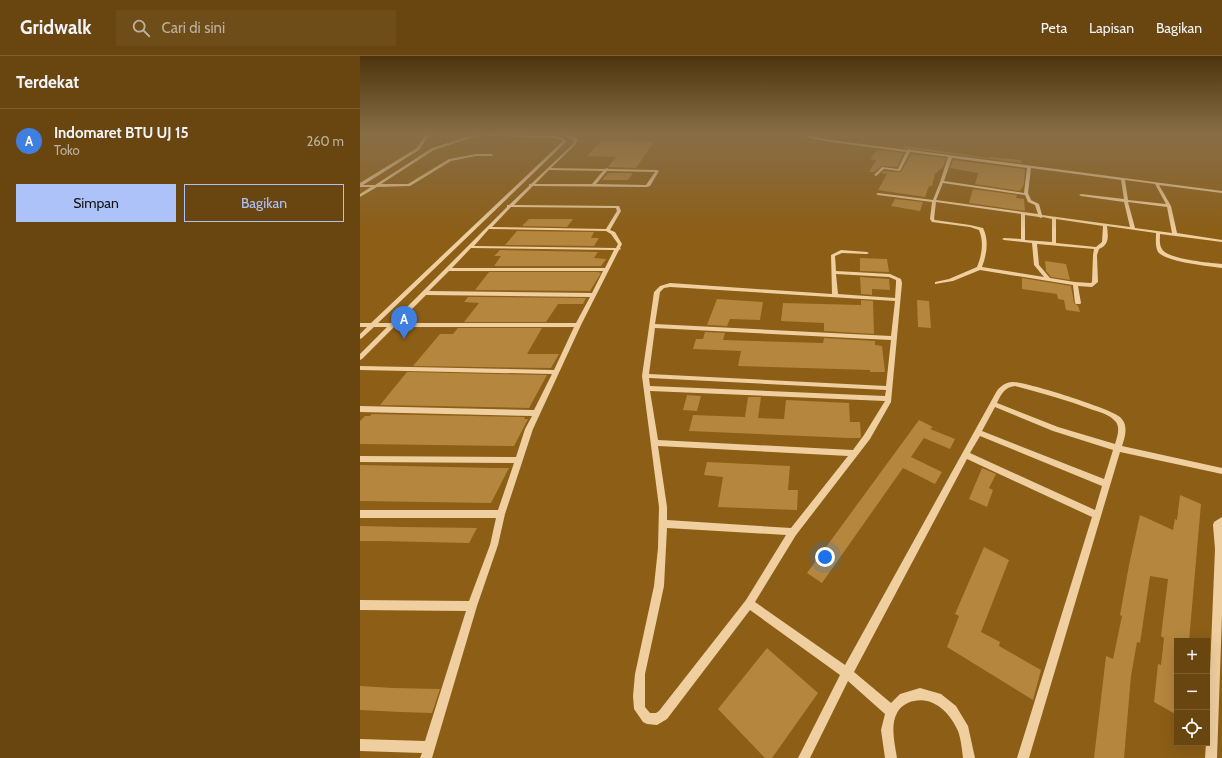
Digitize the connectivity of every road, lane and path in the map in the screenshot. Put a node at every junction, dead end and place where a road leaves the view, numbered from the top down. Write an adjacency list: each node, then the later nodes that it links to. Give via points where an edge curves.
1 (389, 167): 16 (street)
2 (406, 167): 20 (street)
3 (439, 167): 20 (street, via 409,185)
4 (551, 167): 10 (street)
5 (901, 167): 12 (street, via 899,170 883,168)
6 (947, 167): 14 (street)
7 (1020, 167): 9 (street)
8 (537, 168): 10 (street); 17 (street)
9 (1029, 168): 13 (street); 22 (street)
10 (549, 169): 11 (street); 18 (street)
11 (607, 169): 19 (street); 19 (street, via 657,171 647,186)
12 (876, 175)
13 (1123, 180): 15 (street); 27 (street)
14 (942, 182): 22 (street); 26 (street)
15 (1157, 184): 21 (street); 30 (street)
16 (360, 185): 20 (street)
17 (520, 185): 18 (street); 28 (street)
18 (532, 185): 19 (street); 29 (street)
19 (593, 185)
20 (377, 186): 25 (street)
21 (1222, 192)
22 (1026, 193): 32 (street, via 1030,202 1037,204)
23 (878, 194): 26 (street)
24 (1081, 195): 27 (street)
25 (360, 196)
26 (934, 201): 31 (street); 52 (street, via 934,221 981,229 984,234 984,248 983,261)
27 (1126, 201): 30 (street); 36 (street)
28 (499, 205): 29 (street); 39 (street)
29 (510, 206): 35 (street); 37 (street, via 618,207 619,211)
30 (1169, 206): 40 (street)
31 (1022, 214): 32 (street); 43 (street)
32 (1041, 217): 33 (street)
33 (1054, 218): 34 (street); 46 (street)
34 (1105, 226): 36 (street); 48 (street, via 1105,243)
35 (488, 228): 37 (street); 41 (street)
36 (1133, 229): 38 (street)
37 (608, 230): 49 (street, via 618,239)
38 (1158, 233): 40 (street); 51 (street, via 1158,248 1162,253)
39 (466, 235): 41 (street); 65 (street)
40 (1175, 235): 44 (street)
41 (481, 236): 47 (street)
42 (1004, 239): 43 (street)
43 (1023, 241): 45 (street)
44 (1222, 241)
45 (1034, 242): 46 (street); 56 (street, via 1037,265)
46 (1054, 244): 48 (street)
47 (470, 248): 49 (street); 53 (street)
48 (1097, 248): 58 (street, via 1095,282 1092,285)
49 (619, 249): 54 (street)
50 (867, 253): 55 (street, via 836,252 833,257)
51 (1222, 266)
52 (979, 268): 56 (street); 57 (street)
53 (450, 269): 54 (street); 59 (street)
54 (607, 270): 60 (street)
55 (833, 272): 61 (street); 62 (street, via 895,277 899,283)
56 (1048, 279): 58 (street)
57 (937, 283)
58 (1075, 284): 63 (street)
59 (425, 293): 60 (street); 67 (street)
60 (594, 295): 66 (street)
61 (835, 296): 62 (street); 68 (street, via 667,286 657,292)
62 (897, 300): 70 (street)
63 (1078, 303)
64 (360, 325): 65 (street)
65 (373, 325): 67 (street); 69 (street)
66 (578, 325): 67 (street); 73 (street)
67 (393, 326): 71 (street)
68 (652, 326): 70 (street); 74 (street)
69 (360, 337)
70 (894, 338): 77 (street)
71 (360, 358)
72 (360, 368): 73 (street)
73 (555, 372): 82 (street)
74 (645, 376): 75 (street); 76 (street)
75 (761, 382): 77 (street); 78 (street)
76 (646, 388): 78 (street); 84 (street)
77 (889, 388): 79 (street)
78 (760, 393): 79 (street)
79 (889, 399): 86 (street, via 881,416)
80 (993, 404): 83 (street); 85 (street, via 1056,429); 85 (street, via 1003,387 1015,384 1103,410 1118,419 1121,425 1122,434)
81 (360, 409): 82 (street)
82 (535, 413): 89 (street)
83 (978, 432): 87 (street); 91 (street)
84 (654, 443): 86 (street); 96 (street)
85 (1118, 448): 90 (street); 91 (street)
86 (855, 453): 97 (street)
87 (966, 455): 94 (street); 103 (street)
88 (360, 459): 89 (street)
89 (519, 460): 93 (street)
90 (1222, 472)
91 (1107, 484): 94 (street)
92 (360, 514): 93 (street)
93 (502, 514): 101 (street, via 494,545)
94 (1097, 515): 110 (street)
95 (1222, 521): 98 (street, via 1217,525)
96 (663, 524): 97 (street); 99 (street, via 659,586 639,686 640,709 643,715 652,719 663,715)
97 (793, 532): 99 (street)
98 (1220, 548): 102 (street, via 1216,586)
99 (749, 603): 103 (street)
100 (360, 605): 101 (street)
101 (472, 606): 106 (street)
102 (1219, 643): 111 (street)
103 (847, 673): 104 (street); 107 (street)
104 (891, 711): 108 (street, via 886,725 886,742); 109 (street, via 899,701 909,695 933,696 946,703 964,727)
105 (360, 745): 106 (street)
106 (427, 752)
107 (804, 758)
108 (892, 758)
109 (969, 758)
110 (1023, 758)
111 (1211, 758)

